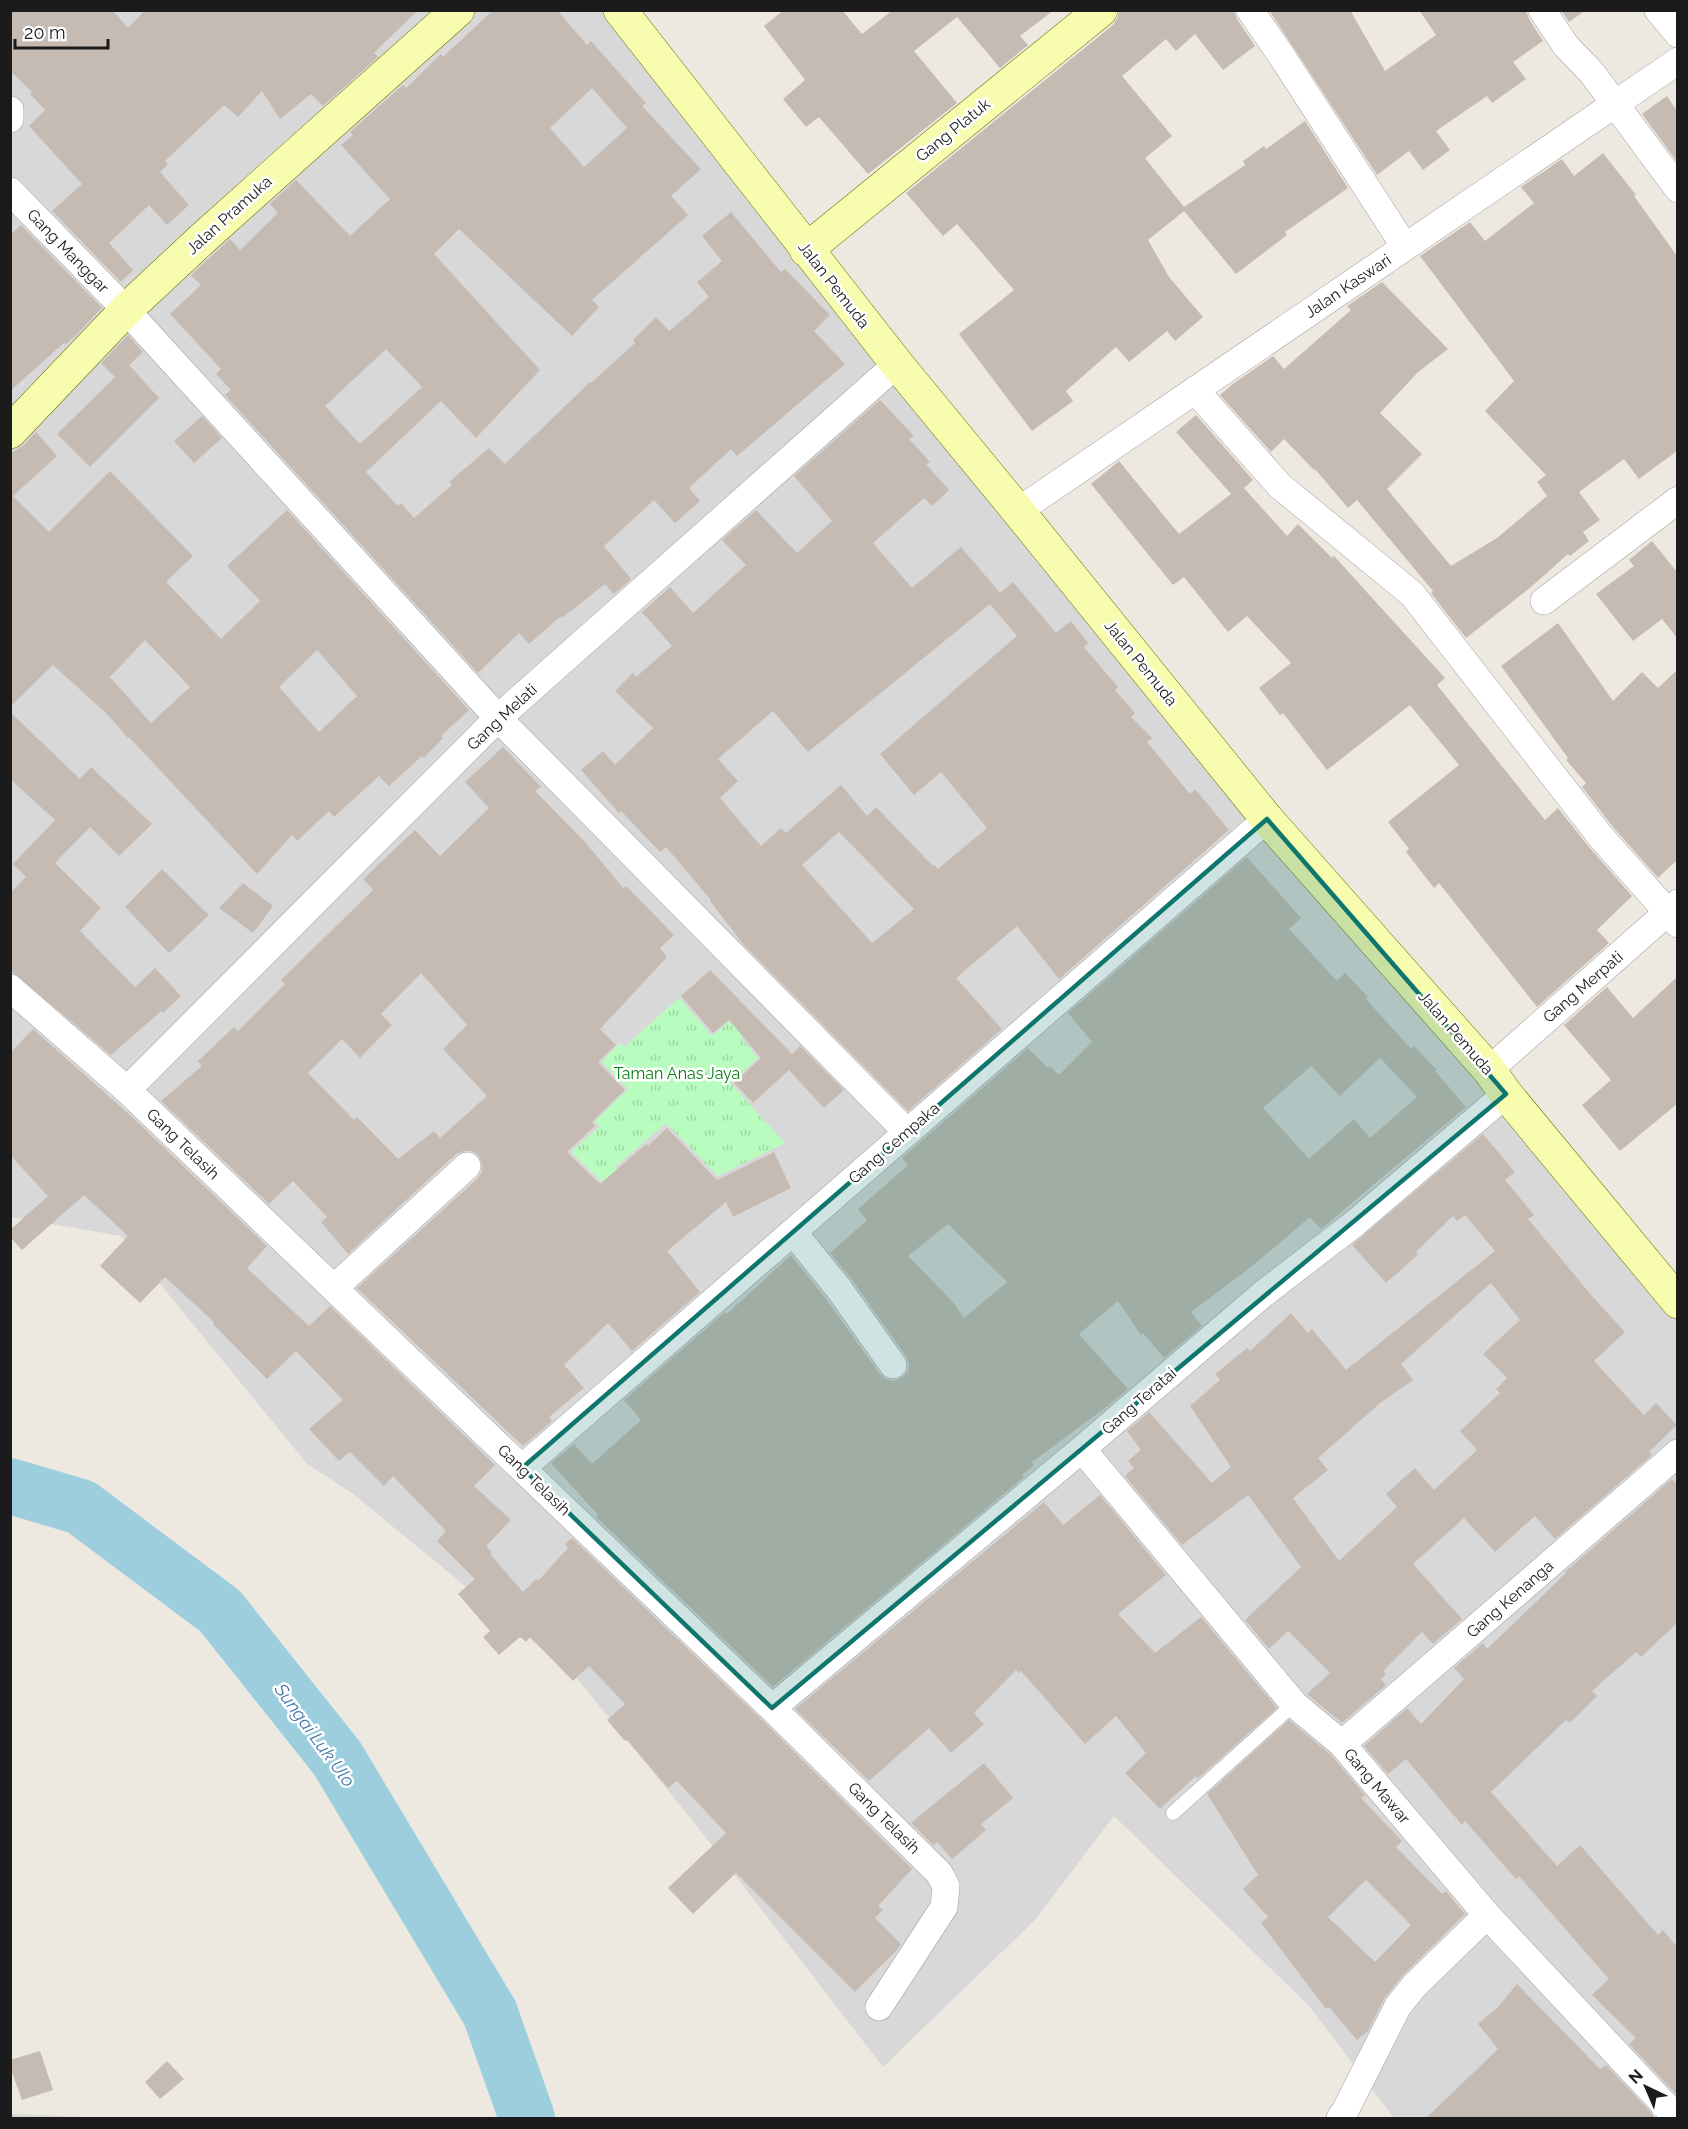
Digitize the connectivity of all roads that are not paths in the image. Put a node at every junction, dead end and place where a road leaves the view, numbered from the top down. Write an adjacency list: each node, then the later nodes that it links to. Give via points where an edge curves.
1 (458, 10): 16 (main road, Jalan Pramuka)
2 (620, 10): 15 (main road, Jalan Pemuda)
3 (1101, 10): 15 (main road, Gang Platuk)
4 (1250, 10): 14 (street)
5 (1542, 10): 9 (street)
6 (1658, 10): 7 (street)
7 (1677, 34)
8 (1677, 61): 9 (street, Jalan Kaswari)
9 (1613, 104): 12 (street); 14 (street, Jalan Kaswari)
10 (10, 111): 11 (street)
11 (10, 118)
12 (1677, 189)
13 (10, 191): 16 (street, Gang Manggar)
14 (1405, 247): 18 (street, Jalan Kaswari)
15 (806, 250): 17 (main road, Jalan Pemuda)
16 (126, 310): 19 (main road, Jalan Pramuka); 23 (street, Gang Manggar)
17 (897, 364): 21 (main road, Jalan Pemuda); 23 (street, Gang Melati)
18 (1195, 390): 21 (street, Jalan Kaswari); 25 (street, via 1280,486 1412,594 1601,837)
19 (10, 432)
20 (1677, 500): 22 (street)
21 (1018, 511): 24 (main road, Jalan Pemuda)
22 (1544, 601)
23 (498, 718): 28 (street, Gang Melati); 29 (street, Gang Manggar)
24 (1267, 819): 27 (main road, Jalan Pemuda); 29 (street, Gang Cempaka)
25 (1674, 913): 27 (street, Gang Merpati)
26 (10, 988): 28 (street, Gang Telasih)
27 (1497, 1082): 33 (main road, Jalan Pemuda); 35 (street, Gang Teratai, via 1354,1224 1263,1294)
28 (127, 1090): 32 (street, Gang Telasih)
29 (907, 1132): 31 (street, Gang Cempaka)
30 (467, 1166): 32 (street)
31 (793, 1232): 34 (street); 37 (street, Gang Cempaka)
32 (334, 1288): 37 (street, Gang Telasih)
33 (1677, 1302)
34 (893, 1365)
35 (1082, 1449): 38 (street, Gang Mawar); 39 (street, Gang Teratai)
36 (1677, 1454): 40 (street, Gang Kenanga)
37 (522, 1468): 39 (street, Gang Telasih)
38 (1294, 1704): 40 (street, Gang Mawar); 41 (lane)
39 (772, 1708): 43 (street, Gang Telasih, via 939,1873 946,1886 944,1907)
40 (1342, 1744): 42 (street, Gang Mawar)
41 (1173, 1812)
42 (1487, 1915): 44 (street, Gang Mawar); 45 (street, via 1398,2006)
43 (879, 2007)
44 (1673, 2117)
45 (1340, 2118)

